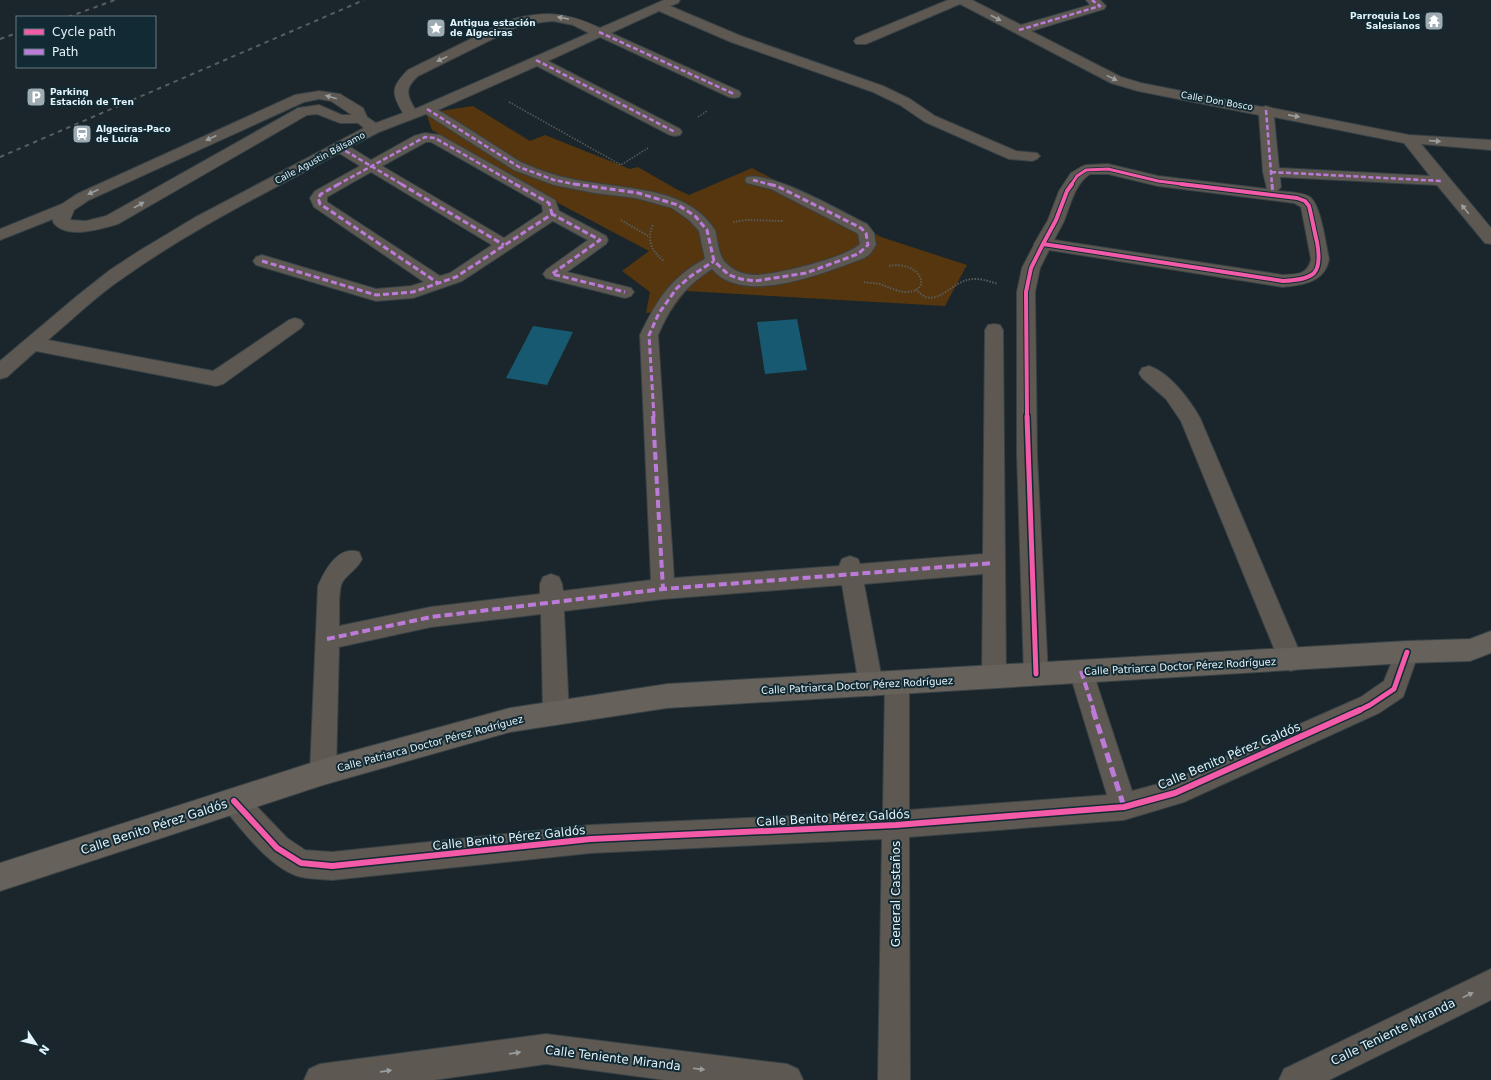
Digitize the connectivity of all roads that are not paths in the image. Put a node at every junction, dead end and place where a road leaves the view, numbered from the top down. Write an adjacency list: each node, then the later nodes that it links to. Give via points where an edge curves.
1 (674, 0): 4 (street, Calle Agustin Bálsamo)
2 (961, 0): 5 (street, Calle Don Bosco, one-way to 5); 7 (street)
3 (1092, 0): 5 (street, via 1100,6)
4 (658, 6): 6 (street, Calle Agustin Bálsamo); 8 (street)
5 (1019, 30): 14 (street, Calle Don Bosco, one-way to 14, via 1116,80 1138,87)
6 (599, 32): 9 (street, Calle Agustin Bálsamo); 11 (street); 16 (street, one-way to 16, via 571,20 553,17 512,24 413,73 404,80 400,96)
7 (861, 41)
8 (775, 53): 10 (street, via 788,69); 23 (street, via 878,89 905,102 930,119 1014,156)
9 (536, 60): 13 (street, Calle Agustin Bálsamo); 19 (street)
10 (808, 78)
11 (734, 94)
12 (291, 102): 15 (street, via 300,101 306,104); 17 (street, one-way to 12, via 358,111 328,95 310,96); 29 (street, one-way to 29, via 83,197)
13 (427, 109): 16 (street, Calle Agustin Bálsamo); 36 (street, via 519,167 554,180 638,194 678,205 695,216 707,230)
14 (1266, 110): 20 (street, Calle Don Bosco, one-way to 20); 25 (street)
15 (303, 111): 17 (street, via 319,109 340,119); 29 (street, one-way to 15, via 61,222 67,225 88,227 112,220)
16 (412, 115): 18 (street, Calle Agustin Bálsamo)
17 (361, 119): 18 (street)
18 (374, 129): 22 (street, Calle Agustin Bálsamo)
19 (675, 132)
20 (1409, 139): 21 (street, Calle Don Bosco, one-way to 21); 27 (street)
21 (1491, 145)
22 (339, 146): 24 (street); 41 (street, Calle Agustin Bálsamo, via 145,255 83,300)
23 (1032, 156)
24 (370, 166): 30 (street, via 422,138 432,137 550,203); 34 (street); 37 (street, via 320,194 320,204)
25 (1271, 172): 27 (street); 28 (street)
26 (753, 180): 36 (street, via 777,186 861,228 866,233 868,245 858,254 806,273 755,281 729,275)
27 (1442, 181): 32 (street, one-way to 27)
28 (1273, 195): 33 (street, via 1158,181 1108,169 1086,170 1077,176 1067,191 1056,220); 33 (street, via 1301,199 1308,203 1320,266 1307,278 1283,280)
29 (66, 208): 31 (street)
30 (552, 214): 34 (street); 38 (street, via 600,240 552,274)
31 (0, 235)
32 (1491, 239)
33 (1042, 244): 54 (street, via 1031,268 1026,292 1027,455)
34 (504, 245): 37 (street, via 456,277)
35 (262, 261): 37 (street, via 376,295 412,292)
36 (709, 264): 47 (street, via 685,280 661,310 650,336)
37 (438, 283)
38 (625, 292)
39 (295, 324): 41 (street, via 216,379)
40 (994, 330): 45 (street)
41 (33, 344): 42 (street, Calle Agustin Bálsamo)
42 (0, 372)
43 (1149, 373): 52 (street, via 1173,394 1190,418)
44 (351, 559): 49 (street, via 333,575 329,586)
45 (994, 563): 46 (street); 55 (street)
46 (851, 571): 47 (street); 56 (street, General Castaños)
47 (663, 589): 48 (street)
48 (551, 593): 49 (street); 57 (street)
49 (327, 639): 58 (street)
50 (1491, 642): 51 (main road, Calle Patriarca Doctor Pérez Rodríguez, via 1470,650)
51 (1407, 652): 52 (main road, Calle Patriarca Doctor Pérez Rodríguez); 60 (street, Calle Benito Pérez Galdós, via 1394,689 1370,705 1175,793)
52 (1291, 660): 53 (main road, Calle Patriarca Doctor Pérez Rodríguez)
53 (1082, 671): 54 (main road, Calle Patriarca Doctor Pérez Rodríguez); 60 (street)
54 (1036, 674): 55 (main road, Calle Patriarca Doctor Pérez Rodríguez)
55 (994, 677): 56 (main road, Calle Patriarca Doctor Pérez Rodríguez)
56 (884, 684): 57 (main road, Calle Patriarca Doctor Pérez Rodríguez, via 667,696); 61 (street, General Castaños)
57 (556, 713): 58 (main road, Calle Patriarca Doctor Pérez Rodríguez, via 510,720)
58 (323, 772): 59 (main road, Calle Patriarca Doctor Pérez Rodríguez)
59 (234, 801): 61 (street, Calle Benito Pérez Galdós, via 277,848 301,863 332,866 591,839); 62 (main road, Calle Benito Pérez Galdós)
60 (1124, 807): 61 (street, Calle Benito Pérez Galdós)
61 (896, 826): 66 (street, General Castaños)
62 (0, 877)
63 (1491, 984): 67 (street, Calle Teniente Miranda, one-way to 63)
64 (320, 1080): 65 (street, Calle Teniente Miranda, one-way to 65, via 546,1049)
65 (787, 1080)
66 (894, 1080)
67 (1295, 1080)

